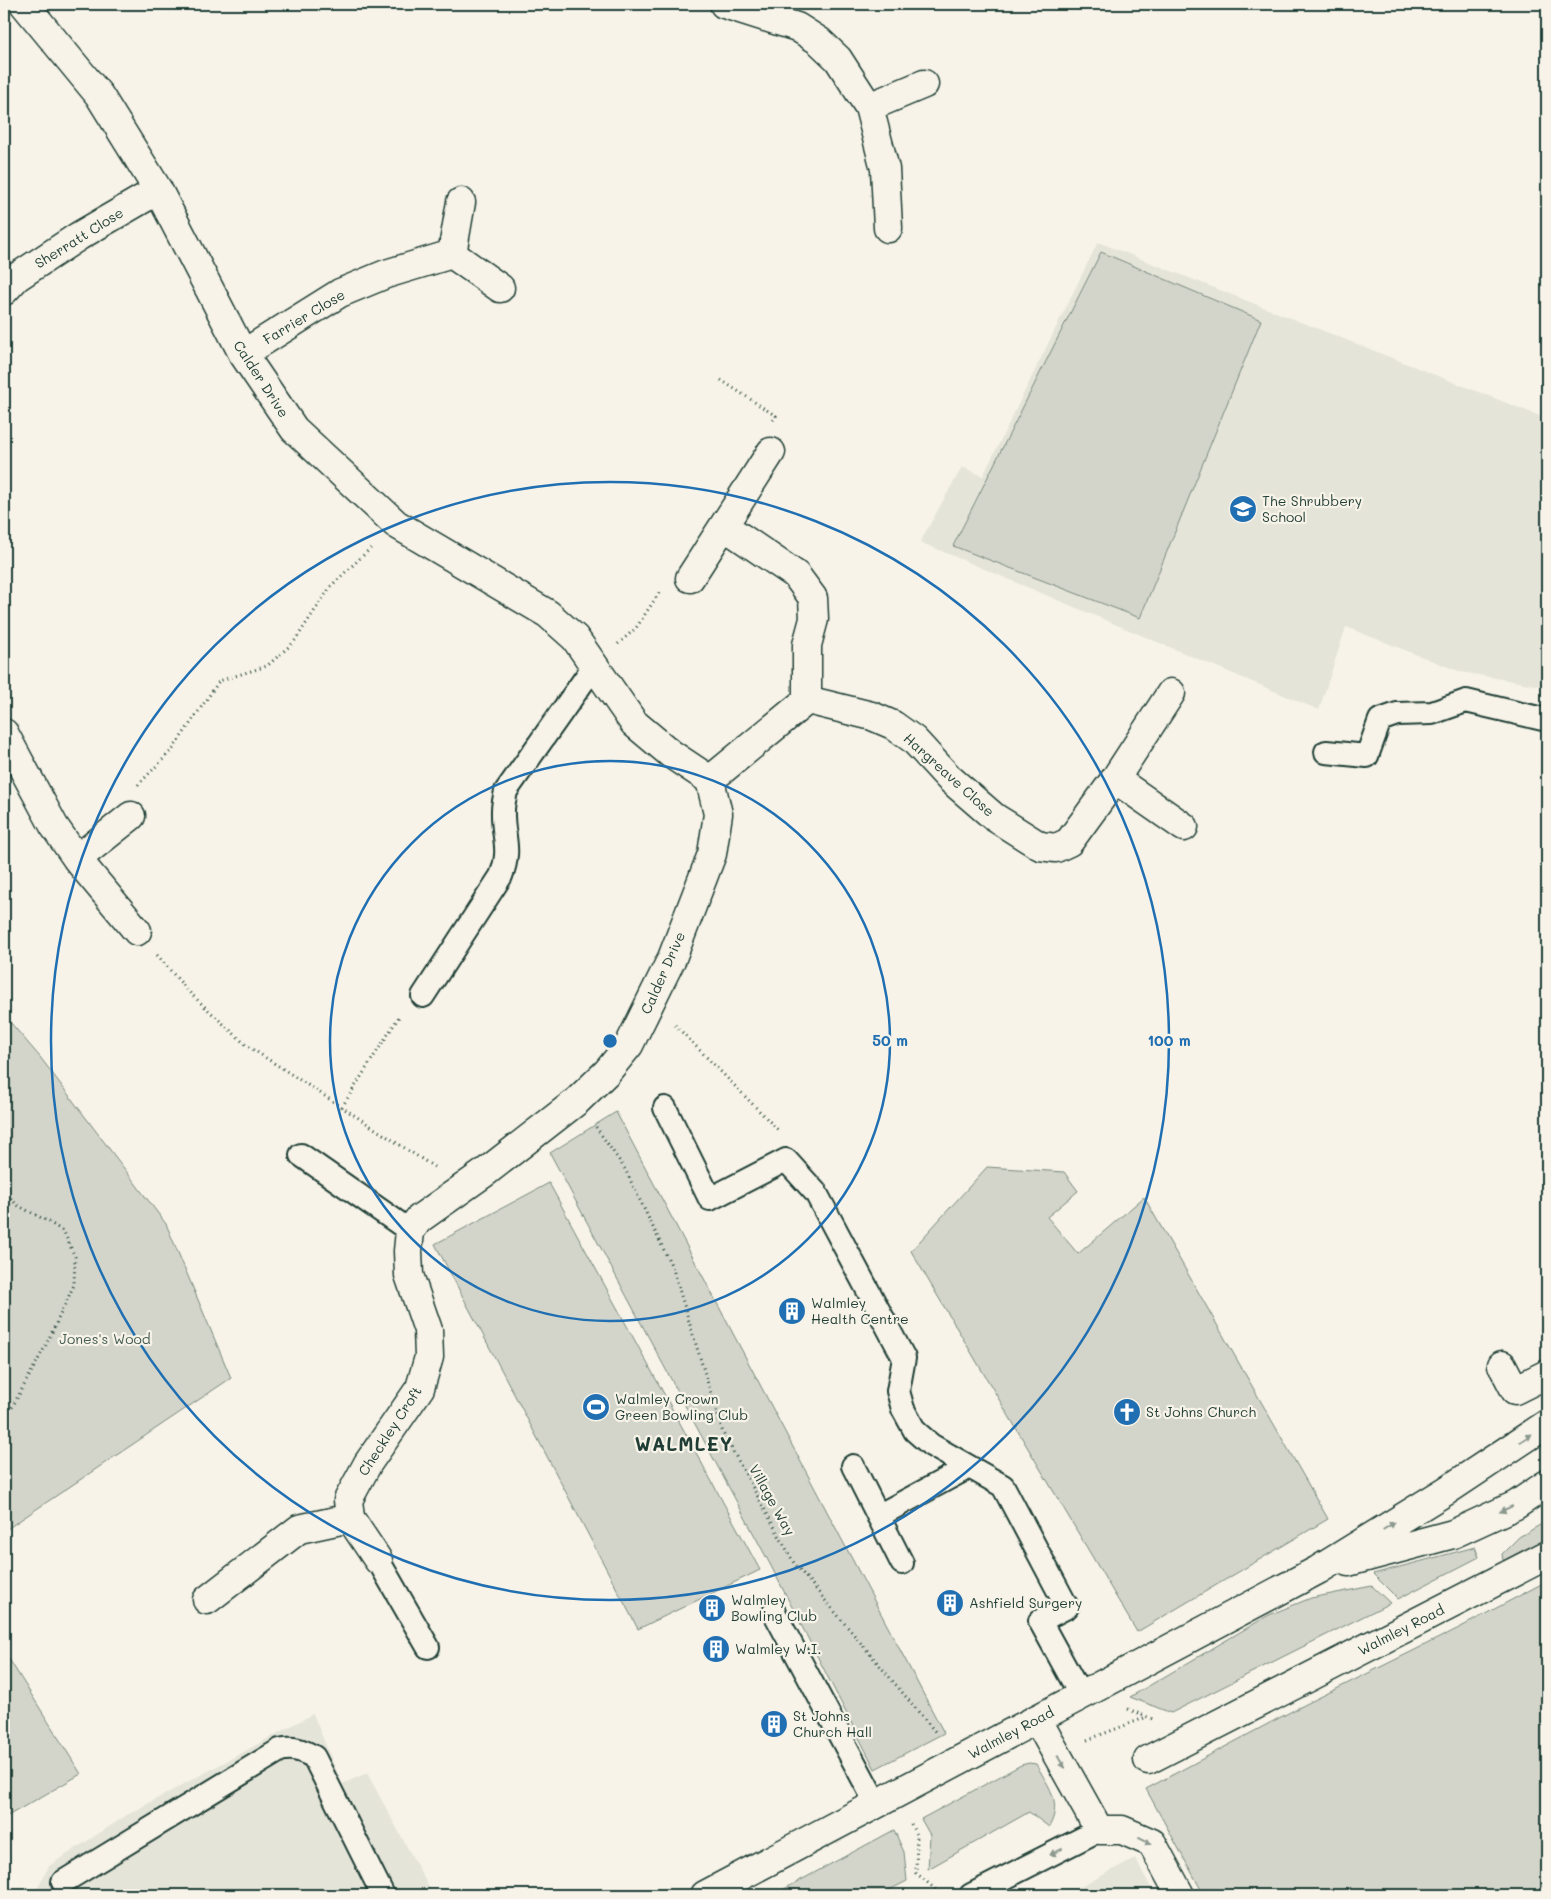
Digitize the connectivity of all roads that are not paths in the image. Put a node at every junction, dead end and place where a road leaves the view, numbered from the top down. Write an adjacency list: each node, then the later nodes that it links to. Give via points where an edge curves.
1 (724, 4): 4 (street, via 797,27 818,41 838,60)
2 (33, 7): 5 (street, Calder Drive, via 100,95)
3 (924, 84): 4 (street)
4 (869, 107): 7 (street, via 885,168)
5 (158, 190): 10 (street, Sherratt Close, via 71,241 17,277); 11 (street, Calder Drive)
6 (461, 202): 8 (street)
7 (888, 228)
8 (452, 254): 9 (street); 11 (street, Farrier Close, via 386,274 340,293)
9 (500, 288)
10 (4, 290)
11 (243, 354): 15 (street, Calder Drive, via 294,429 396,524 548,614 575,638)
12 (771, 452): 13 (street)
13 (724, 526): 14 (street); 17 (street, via 796,575 813,598 814,619 807,645)
14 (690, 578)
15 (594, 666): 22 (street, Calder Drive, via 634,723 671,754); 27 (lane, via 506,790 503,810 507,851 501,876)
16 (1171, 693): 21 (street, Hargreave Close)
17 (807, 700): 21 (street, Hargreave Close, via 872,716 893,725 914,740 949,778 994,817 1040,846 1056,848 1069,842); 22 (street)
18 (1547, 720): 20 (lane, via 1466,701 1432,713 1398,714 1380,720 1367,756)
19 (4, 733): 25 (street, via 54,826)
20 (1326, 752)
21 (1114, 779): 24 (street)
22 (710, 780): 30 (street, Calder Drive, via 718,814 712,854 672,958 630,1045 577,1101 419,1219)
23 (131, 816): 25 (street)
24 (1184, 827)
25 (77, 859): 26 (street)
26 (137, 931)
27 (422, 996)
28 (665, 1108): 35 (lane, via 710,1199 786,1160 816,1193 904,1358 898,1391 915,1431 931,1445)
29 (301, 1155): 30 (lane)
30 (410, 1231): 38 (street, Checkley Croft, via 409,1275 428,1330 429,1357 420,1388 368,1463 348,1500)
31 (1502, 1365): 32 (street, via 1515,1390)
32 (1547, 1374)
33 (1547, 1424): 42 (street, Walmley Road, one-way to 33)
34 (853, 1466): 37 (lane)
35 (969, 1467): 37 (lane); 46 (lane, via 1003,1486 1067,1607 1040,1621)
36 (1547, 1484): 42 (street, Walmley Road, one-way to 42, via 1516,1505 1453,1534)
37 (878, 1516): 41 (lane)
38 (350, 1518): 40 (street); 43 (street, via 299,1529)
39 (1547, 1555): 48 (street, Walmley Road)
40 (378, 1560): 45 (lane)
41 (902, 1563)
42 (1318, 1570): 46 (street, Walmley Road)
43 (207, 1600)
44 (774, 1612): 49 (lane)
45 (428, 1647)
46 (1084, 1694): 47 (street, Walmley Road)
47 (1037, 1719): 49 (street, Walmley Road); 50 (street, one-way to 50)
48 (1148, 1760)
49 (877, 1805): 53 (street, Walmley Road)
50 (1099, 1830): 54 (lane, one-way to 54); 55 (street, one-way to 55, via 1122,1830 1152,1844)
51 (63, 1882): 52 (lane, via 280,1750 293,1749 314,1757)
52 (383, 1895)
53 (705, 1895)
54 (971, 1895)
55 (1180, 1895)

